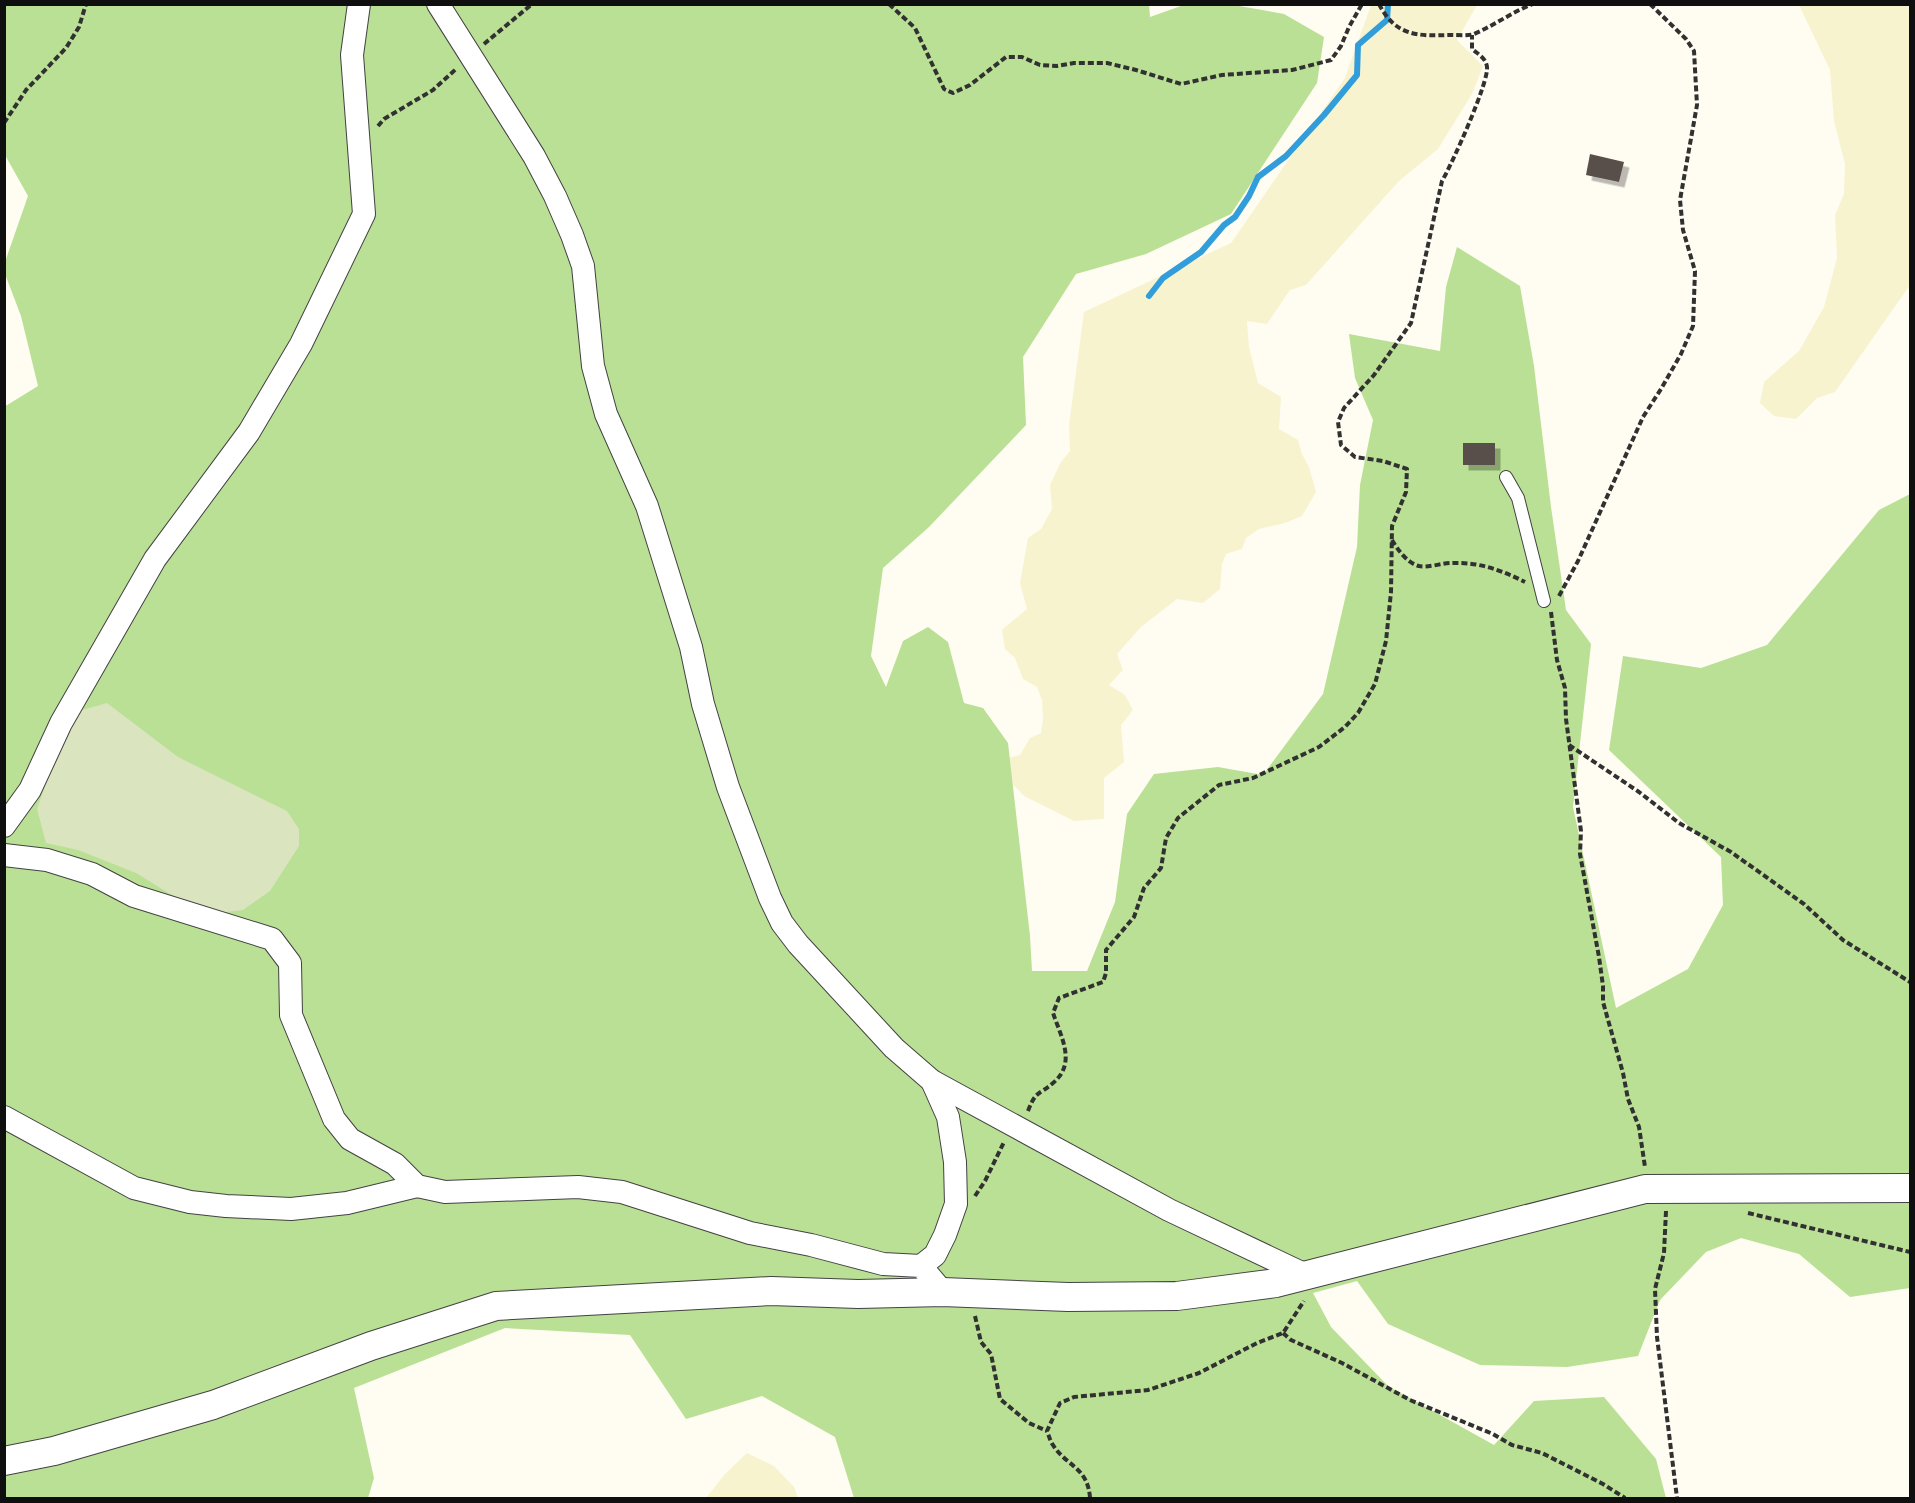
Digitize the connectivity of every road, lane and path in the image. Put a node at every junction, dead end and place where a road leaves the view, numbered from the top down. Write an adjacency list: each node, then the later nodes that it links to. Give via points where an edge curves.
1 (86, 4): 12 (path, via 79,27 66,48 26,90)
2 (359, 4): 13 (street, via 352,56)
3 (438, 4): 11 (street)
4 (532, 4): 11 (path)
5 (888, 4): 6 (path, via 915,28 944,89 953,93 1006,57 1022,57 1040,65 1107,63 1181,84 1222,75 1292,70 1331,60)
6 (1362, 4)
7 (1379, 4): 10 (path, via 1400,30 1419,36)
8 (1533, 4): 10 (path)
9 (1650, 4): 16 (path, via 1694,51 1697,105 1680,200 1683,230 1695,272 1693,326 1643,417 1578,561)
10 (1472, 35): 15 (path, via 1472,49 1485,59 1488,69 1442,181 1411,323 1374,375 1344,408 1338,422 1341,446 1355,456 1407,469 1406,492 1392,526)
11 (470, 55): 13 (path, via 432,90 384,119); 21 (street, via 534,156 572,235 583,266 593,366 606,414 647,506 691,646 703,704 728,786 770,898 798,944 894,1048)
12 (4, 123)
13 (360, 147): 18 (street, via 364,214 301,344 249,432 154,559 61,723 30,790)
14 (1506, 477): 16 (lane, via 1518,498)
15 (1392, 540): 16 (path, via 1398,550 1420,567 1455,563 1500,570 1533,586); 23 (path, via 1386,640 1376,684 1358,713 1319,747 1253,778 1219,785 1178,818 1166,838 1161,868 1144,888 1134,916 1106,950 1103,982 1059,998 1053,1013 1066,1050 1065,1068 1053,1083 1034,1095)
16 (1547, 605): 17 (path, via 1565,688)
17 (1569, 745): 20 (path, via 1679,823 1731,852 1804,904 1843,940); 26 (path, via 1581,831 1580,854 1603,1002 1639,1127)
18 (4, 826)
19 (4, 855): 24 (street, via 47,861 92,874 134,896 272,939 290,963 291,1015 334,1119 350,1139 395,1164)
20 (1911, 982)
21 (932, 1081): 23 (street); 27 (street, via 948,1117 955,1162)
22 (4, 1117): 24 (street, via 134,1188 190,1202 291,1209 347,1203)
23 (1019, 1129): 27 (path, via 1008,1136 978,1193); 31 (street)
24 (417, 1186): 30 (street, via 445,1192 578,1187 622,1192 750,1233 883,1264)
25 (1911, 1188): 26 (street)
26 (1645, 1189): 31 (street); 38 (path, via 1665,1194 1664,1252 1655,1289)
27 (953, 1212): 30 (street, via 935,1255)
28 (1747, 1213): 29 (path)
29 (1911, 1252)
30 (921, 1266): 32 (street)
31 (1306, 1287): 32 (street, via 1276,1283 1177,1296); 33 (path)
32 (943, 1292): 34 (path, via 971,1308 981,1342 991,1354 1000,1399 1029,1423); 35 (street, via 771,1291 496,1306 371,1346 213,1405 54,1451)
33 (1283, 1333): 34 (path, via 1172,1383 1148,1390 1074,1397 1060,1403); 37 (path, via 1410,1400 1512,1445 1542,1453)
34 (1047, 1431): 36 (path, via 1053,1446 1080,1470 1090,1488)
35 (4, 1461)
36 (1090, 1498)
37 (1625, 1498)
38 (1677, 1498)

